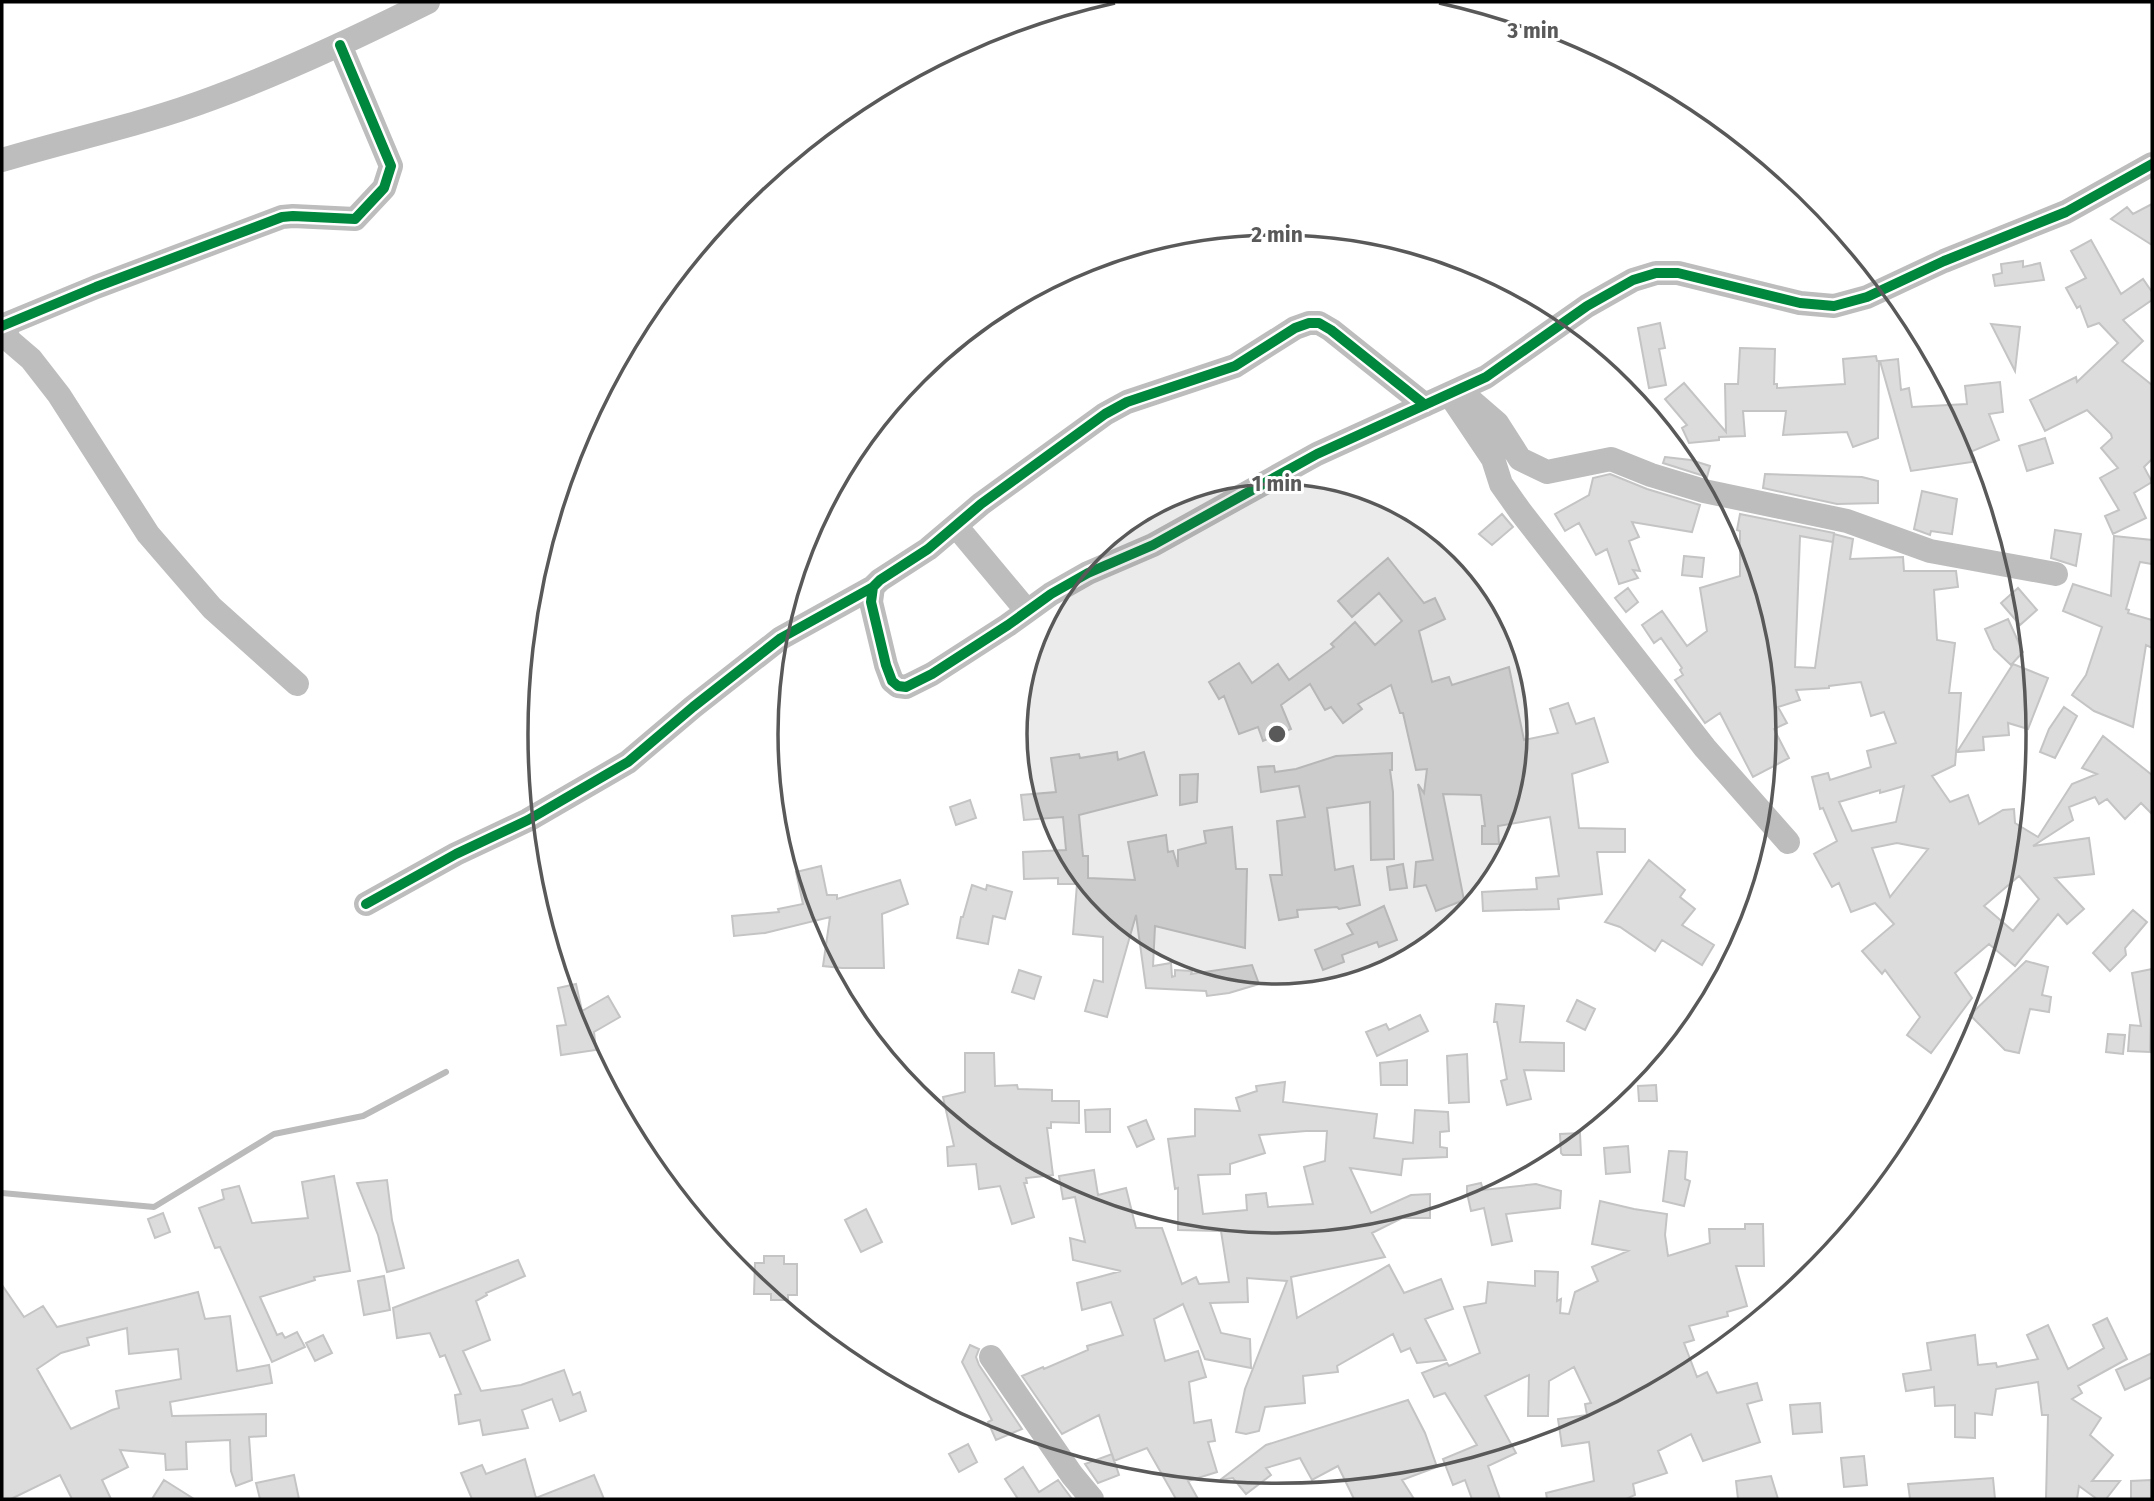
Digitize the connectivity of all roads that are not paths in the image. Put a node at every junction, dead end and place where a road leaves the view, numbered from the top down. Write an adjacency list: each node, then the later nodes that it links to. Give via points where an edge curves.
1 (428, 2): 2 (street)
2 (340, 45): 3 (street, via 213,98); 5 (street, via 391,166 384,188 355,219 282,218)
3 (2, 160)
4 (2152, 164): 6 (street, via 2066,212 1867,297 1834,306 1800,303 1678,274 1656,273 1633,280)
5 (2, 327): 12 (street, via 59,395 148,534 212,608)
6 (1455, 393): 7 (street); 9 (street, via 1497,423 1520,459 1547,472 1611,459 1704,491 1847,521 1930,551); 13 (street, via 1493,459 1501,484 1520,511 1705,748)
7 (1425, 405): 8 (street, via 1331,330 1309,323 1235,366 1127,402 1105,414); 11 (street, via 1317,454 1153,545 1088,573)
8 (956, 526): 10 (street); 11 (street)
9 (2056, 574)
10 (873, 587): 11 (street, via 871,602 886,665 898,686 906,687 932,674); 14 (street, via 781,638 628,762)
11 (1027, 611)
12 (297, 684)
13 (1788, 842)
14 (366, 904)
15 (991, 1357): 16 (street)
16 (1092, 1499)

